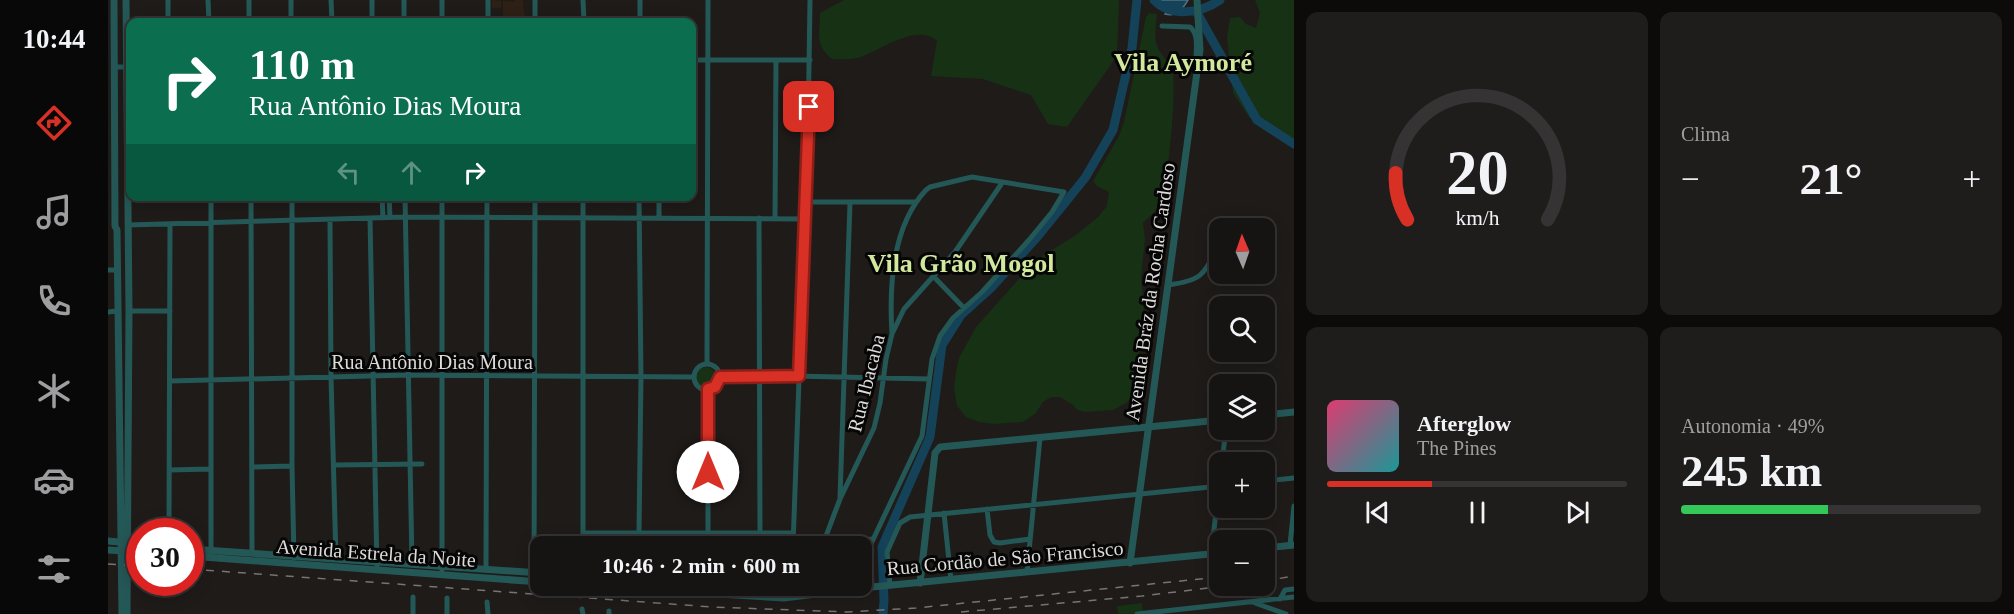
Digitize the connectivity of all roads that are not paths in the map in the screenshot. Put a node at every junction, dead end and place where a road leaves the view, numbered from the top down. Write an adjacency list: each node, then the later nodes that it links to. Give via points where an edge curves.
1 (114, 0): 32 (street)
2 (126, 0): 18 (street)
3 (168, 0): 19 (street)
4 (208, 0): 20 (street)
5 (249, 0): 21 (street)
6 (291, 0): 22 (street)
7 (331, 0): 23 (street)
8 (372, 0): 24 (street)
9 (404, 0): 25 (street)
10 (442, 0): 26 (street)
11 (488, 0): 27 (street)
12 (535, 0): 28 (street)
13 (584, 0): 29 (street)
14 (640, 0): 30 (street)
15 (708, 0): 34 (street)
16 (810, 0): 36 (street)
17 (1197, 0): 39 (street, Avenida Bráz da Rocha Cardoso)
18 (127, 18)
19 (168, 18)
20 (208, 18)
21 (249, 18)
22 (291, 18)
23 (332, 18)
24 (372, 18)
25 (404, 18)
26 (442, 18)
27 (488, 18)
28 (535, 18)
29 (584, 18)
30 (640, 18)
31 (1162, 26): 39 (street, via 1194,29)
32 (111, 48): 37 (street)
33 (696, 60): 34 (street)
34 (708, 60): 35 (street); 66 (street)
35 (776, 60): 36 (street); 68 (street)
36 (810, 60): 54 (street)
37 (115, 67): 38 (street); 76 (street)
38 (126, 67)
39 (1197, 74): 81 (street, Avenida Bráz da Rocha Cardoso)
40 (1002, 183): 55 (street, via 967,177 930,187); 80 (street, Rua Ibacaba); 82 (street, via 1064,192 1029,240)
41 (128, 201): 74 (street)
42 (211, 201): 73 (street)
43 (251, 201): 72 (street)
44 (292, 201): 71 (street)
45 (383, 201): 63 (street)
46 (388, 201): 63 (street)
47 (405, 201): 57 (street)
48 (442, 201): 58 (street)
49 (487, 201): 59 (street)
50 (535, 201): 60 (street)
51 (583, 201): 61 (street)
52 (639, 201): 64 (street)
53 (659, 201): 65 (street)
54 (805, 202): 56 (street); 69 (street)
55 (916, 202): 56 (street); 87 (street, via 907,215 899,245 890,295)
56 (850, 203): 105 (street)
57 (405, 217): 58 (street); 63 (street); 91 (street)
58 (442, 217): 59 (street); 92 (street)
59 (487, 217): 60 (street); 94 (street)
60 (535, 217): 61 (street); 95 (street)
61 (583, 217): 64 (street); 98 (street)
62 (370, 218): 63 (street); 70 (street); 93 (street)
63 (386, 218)
64 (639, 218): 65 (street); 99 (street)
65 (659, 218): 66 (street)
66 (708, 218): 67 (street); 90 (street)
67 (759, 218): 68 (street); 102 (street)
68 (775, 218): 69 (street)
69 (805, 219): 96 (street)
70 (330, 220): 71 (street); 97 (street)
71 (292, 221): 72 (street); 104 (street)
72 (251, 223): 73 (street); 106 (street)
73 (211, 224): 75 (street); 109 (street)
74 (128, 225): 75 (street); 76 (street, via 123,219); 76 (street, via 123,232); 84 (street)
75 (170, 225): 85 (street)
76 (113, 226): 79 (street)
77 (1209, 263): 81 (street, via 1197,279)
78 (108, 270): 79 (street)
79 (117, 270): 83 (street)
80 (934, 277): 82 (street); 88 (street, Rua Ibacaba)
81 (1168, 285): 114 (street, Avenida Bráz da Rocha Cardoso)
82 (964, 308): 107 (street, via 940,336)
83 (117, 311): 86 (street); 181 (street)
84 (129, 311): 85 (street); 182 (street)
85 (170, 311): 108 (street)
86 (108, 312)
87 (891, 316): 88 (street); 89 (street)
88 (899, 319): 89 (street, Rua Ibacaba)
89 (892, 334): 103 (street, Rua Ibacaba)
90 (707, 363): 100 (street, via 696,369); 101 (street, via 718,369)
91 (408, 375): 92 (street, Rua Antônio Dias Moura); 93 (street, Rua Antônio Dias Moura); 117 (street)
92 (442, 375): 94 (street, Rua Antônio Dias Moura); 164 (street)
93 (373, 376): 97 (street, Rua Antônio Dias Moura); 116 (street)
94 (487, 376): 95 (street, Rua Antônio Dias Moura); 163 (street)
95 (535, 376): 98 (street, Rua Antônio Dias Moura); 142 (street)
96 (799, 376): 102 (street); 105 (street); 140 (street)
97 (331, 377): 104 (street, Rua Antônio Dias Moura); 119 (street)
98 (583, 377): 99 (street, Rua Antônio Dias Moura); 138 (street)
99 (641, 377): 100 (street, Rua Antônio Dias Moura); 137 (street)
100 (694, 377): 110 (street, via 700,387)
101 (720, 377): 102 (street); 110 (street, via 715,387)
102 (761, 377): 139 (street)
103 (883, 377): 105 (street); 107 (street); 125 (street, Rua Ibacaba, via 874,428)
104 (292, 378): 106 (street, Rua Antônio Dias Moura); 120 (street)
105 (845, 378): 121 (street)
106 (251, 379): 109 (street, Rua Antônio Dias Moura); 122 (street)
107 (929, 379): 145 (street, via 922,436)
108 (170, 381): 109 (street, Rua Antônio Dias Moura); 124 (street)
109 (211, 381): 123 (street)
110 (708, 389): 141 (street)
111 (1294, 412): 112 (street)
112 (1275, 414)
113 (1209, 421): 114 (street)
114 (1148, 427): 115 (street); 129 (street, Avenida Bráz da Rocha Cardoso)
115 (1040, 438): 131 (street); 135 (street, via 938,448)
116 (375, 464): 117 (street); 119 (street); 162 (street)
117 (410, 464): 118 (street); 161 (street)
118 (422, 464)
119 (334, 465): 158 (street)
120 (292, 466): 122 (street); 159 (street)
121 (841, 466): 125 (street); 130 (street)
122 (252, 468): 154 (street)
123 (211, 469): 124 (street); 155 (street)
124 (170, 470): 136 (street)
125 (855, 471): 130 (street, Rua Ibacaba)
126 (1294, 478): 127 (street)
127 (1275, 480)
128 (1209, 487): 129 (street)
129 (1139, 494): 131 (street); 160 (street, Avenida Bráz da Rocha Cardoso)
130 (840, 499): 144 (street, Rua Ibacaba)
131 (1034, 504): 133 (street); 146 (street)
132 (1294, 506): 149 (street)
133 (987, 509): 134 (street); 146 (street, via 994,542)
134 (944, 513): 135 (street); 168 (street)
135 (928, 515): 169 (street); 170 (street, via 910,517 900,523 887,552)
136 (169, 518)
137 (639, 532): 138 (street); 141 (street)
138 (583, 533)
139 (760, 533): 140 (street); 141 (street)
140 (792, 533): 143 (street)
141 (708, 534)
142 (537, 536)
143 (792, 536)
144 (826, 536)
145 (873, 539): 171 (street, via 869,551)
146 (1029, 539): 166 (street)
147 (108, 541): 148 (street)
148 (126, 543)
149 (1292, 545): 150 (street)
150 (1275, 547)
151 (108, 550): 152 (street)
152 (126, 551)
153 (204, 552): 155 (street, Avenida Estrela da Noite)
154 (252, 553): 155 (street, Avenida Estrela da Noite); 159 (street, Avenida Estrela da Noite)
155 (211, 554): 156 (street, Avenida Estrela da Noite); 159 (street, Avenida Estrela da Noite)
156 (204, 555)
157 (1209, 555): 160 (street, Rua Cordão de São Francisco)
158 (336, 559): 159 (street, Avenida Estrela da Noite); 162 (street, Avenida Estrela da Noite)
159 (294, 560): 162 (street, Avenida Estrela da Noite)
160 (1130, 563): 166 (street, Rua Cordão de São Francisco)
161 (412, 564): 162 (street, Avenida Estrela da Noite); 164 (street, Avenida Estrela da Noite)
162 (377, 566): 164 (street, Avenida Estrela da Noite)
163 (486, 569): 164 (street, Avenida Estrela da Noite); 165 (street, Avenida Estrela da Noite)
164 (442, 571): 167 (street, Avenida Estrela da Noite)
165 (530, 572)
166 (1027, 572): 168 (street, Rua Cordão de São Francisco)
167 (530, 580)
168 (951, 580): 169 (street, Rua Cordão de São Francisco)
169 (920, 583): 170 (street, Rua Cordão de São Francisco)
170 (888, 585): 171 (street, Rua Cordão de São Francisco)
171 (874, 587): 175 (street, Rua Cordão de São Francisco)
172 (1294, 589): 178 (street, via 1285,590)
173 (750, 596): 175 (street, Rua Cordão de São Francisco)
174 (413, 597): 183 (street)
175 (790, 597)
176 (447, 598): 184 (street)
177 (1293, 598): 178 (street)
178 (1280, 599): 180 (street)
179 (488, 602): 185 (street)
180 (1251, 602): 187 (street); 188 (street)
181 (122, 614)
182 (127, 614)
183 (413, 614)
184 (447, 614)
185 (488, 614)
186 (1137, 614): 187 (street)
187 (1143, 614)
188 (1286, 614)

